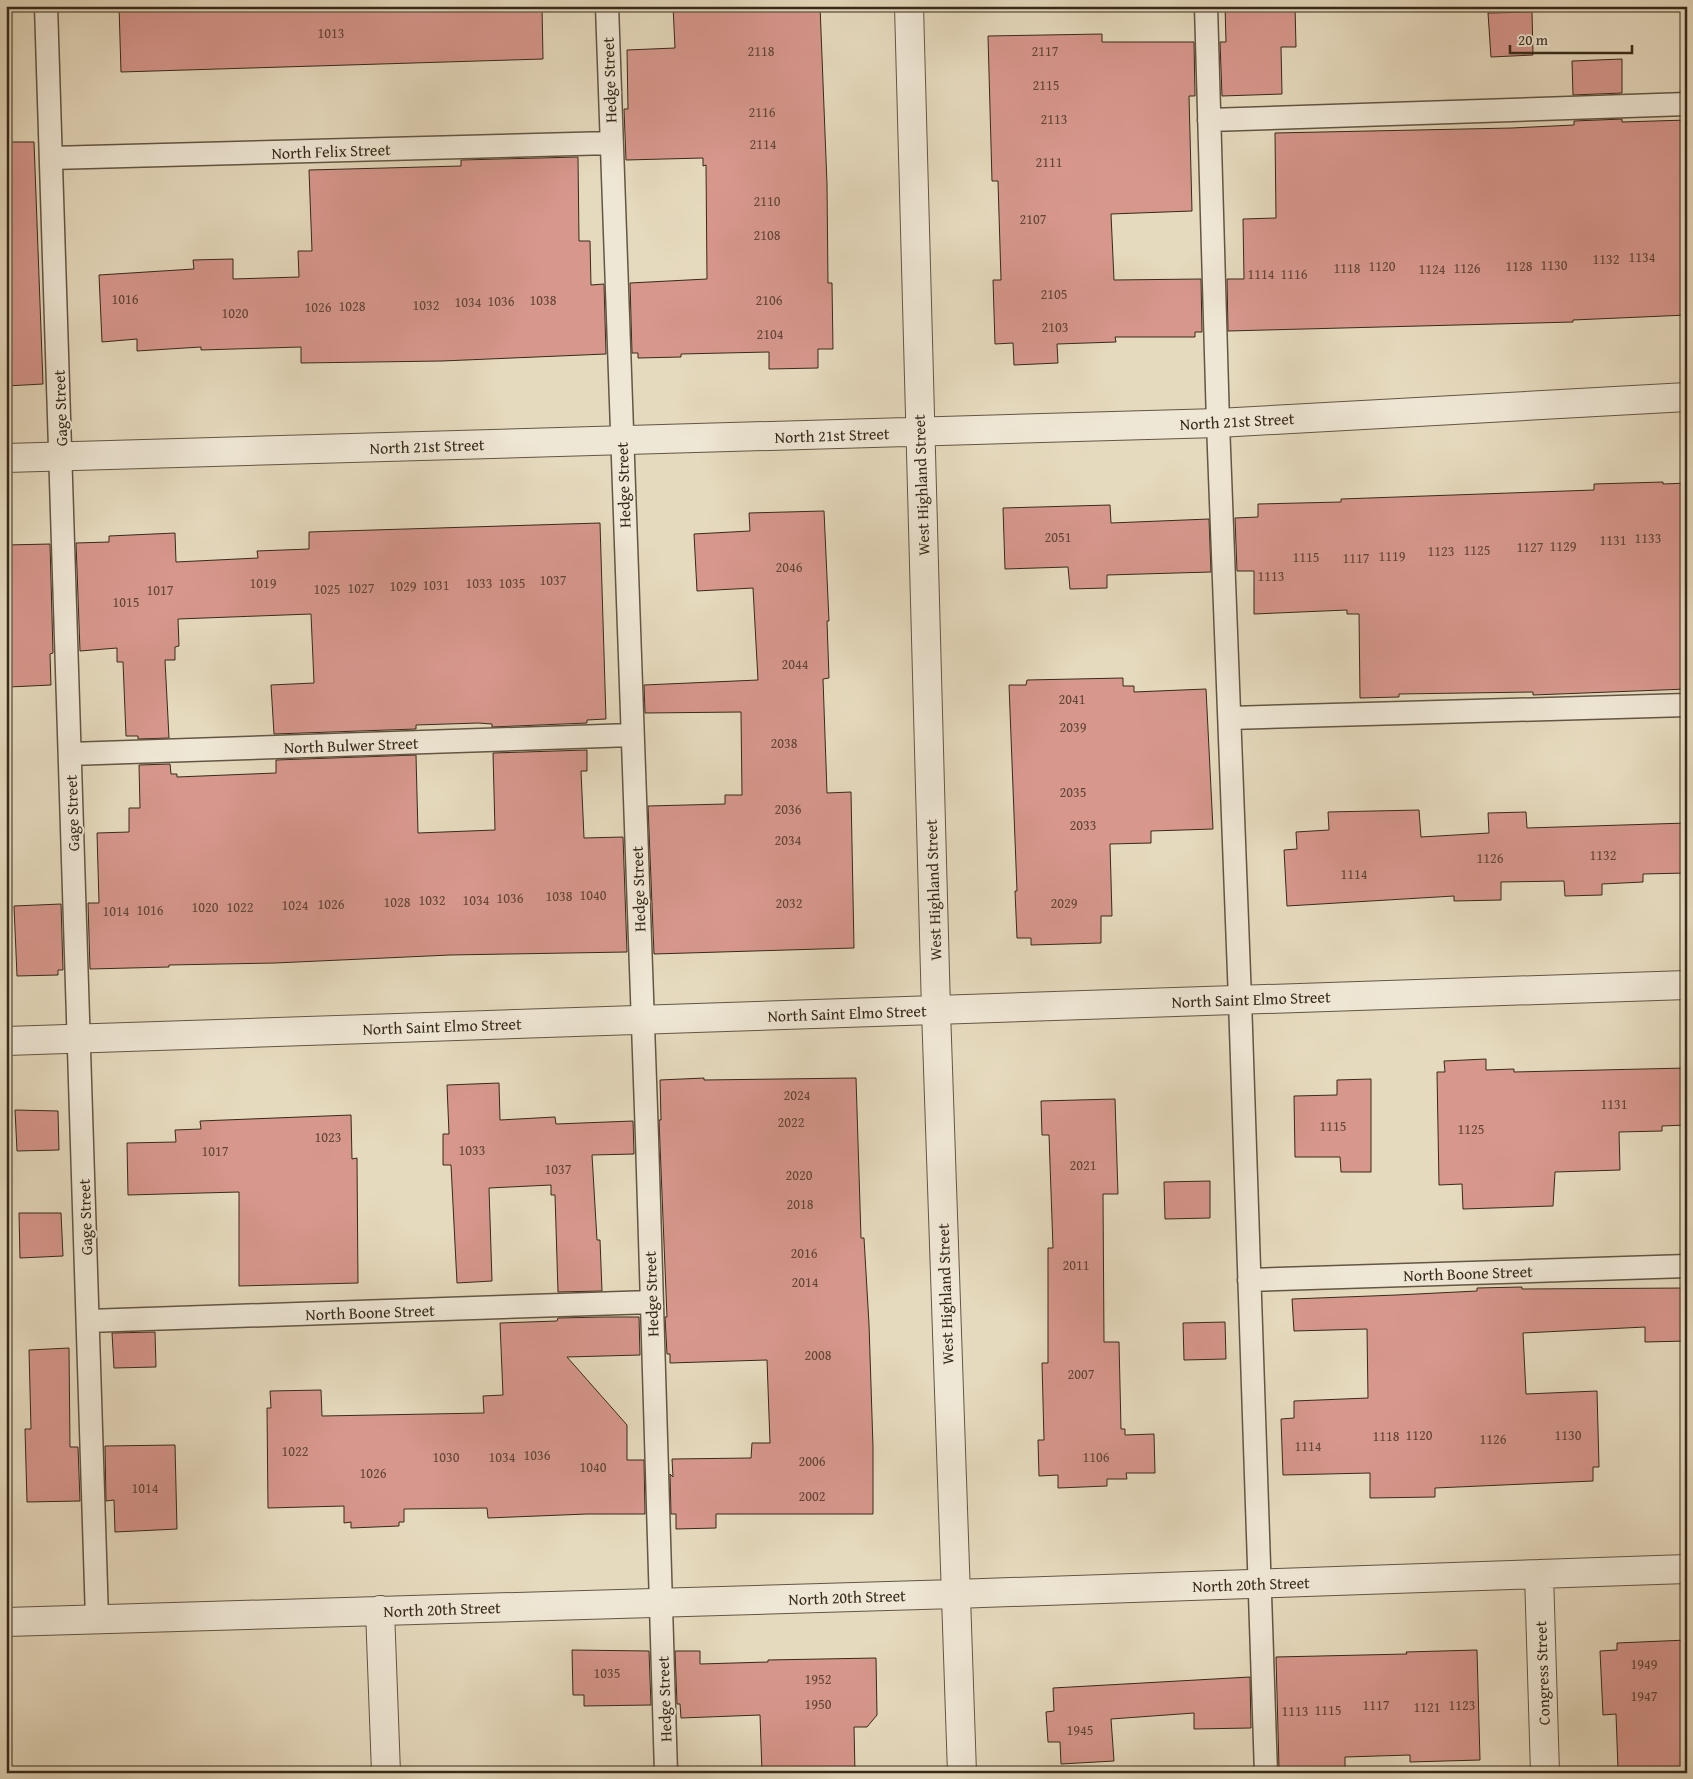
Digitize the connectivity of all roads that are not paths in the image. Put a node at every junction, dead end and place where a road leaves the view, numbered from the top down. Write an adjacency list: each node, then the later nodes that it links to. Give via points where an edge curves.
1 (46, 6): 8 (lane, Gage Street)
2 (607, 6): 7 (lane, Hedge Street)
3 (909, 6): 11 (street, West Highland Street)
4 (1206, 6): 6 (lane)
5 (1687, 104): 6 (lane)
6 (1209, 120): 10 (lane)
7 (611, 143): 8 (lane, North Felix Street); 12 (lane, Hedge Street)
8 (51, 158): 13 (lane, Gage Street)
9 (1687, 397): 10 (street, North 21st Street)
10 (1218, 423): 11 (street, North 21st Street); 16 (lane)
11 (920, 433): 12 (street, North 21st Street); 21 (street, West Highland Street)
12 (621, 440): 13 (street, North 21st Street); 17 (lane, Hedge Street)
13 (62, 457): 14 (street, North 21st Street); 18 (lane, Gage Street)
14 (6, 458)
15 (1687, 705): 16 (lane)
16 (1230, 718): 20 (lane)
17 (632, 736): 18 (lane, North Bulwer Street); 22 (lane, Hedge Street)
18 (70, 754): 23 (lane, Gage Street)
19 (1687, 985): 20 (street, North Saint Elmo Street)
20 (1240, 1000): 21 (street, North Saint Elmo Street); 26 (lane)
21 (936, 1010): 22 (street, North Saint Elmo Street); 32 (street, West Highland Street)
22 (642, 1020): 23 (street, North Saint Elmo Street); 27 (lane, Hedge Street)
23 (79, 1038): 24 (street, North Saint Elmo Street); 28 (lane, Gage Street)
24 (6, 1041)
25 (1687, 1266): 26 (lane, North Boone Street)
26 (1249, 1280): 31 (lane)
27 (652, 1302): 28 (lane, North Boone Street); 33 (lane, Hedge Street)
28 (88, 1321): 35 (lane, Gage Street)
29 (1687, 1569): 30 (street, North 20th Street)
30 (1539, 1574): 31 (street, North 20th Street); 41 (street, Congress Street)
31 (1259, 1584): 32 (street, North 20th Street); 40 (lane)
32 (955, 1594): 33 (street, North 20th Street); 39 (street, West Highland Street)
33 (660, 1603): 34 (street, North 20th Street); 38 (lane, Hedge Street)
34 (380, 1610): 35 (street, North 20th Street); 37 (street)
35 (97, 1619): 36 (street, North 20th Street)
36 (6, 1622)
37 (386, 1773)
38 (666, 1773)
39 (962, 1773)
40 (1266, 1773)
41 (1545, 1773)

